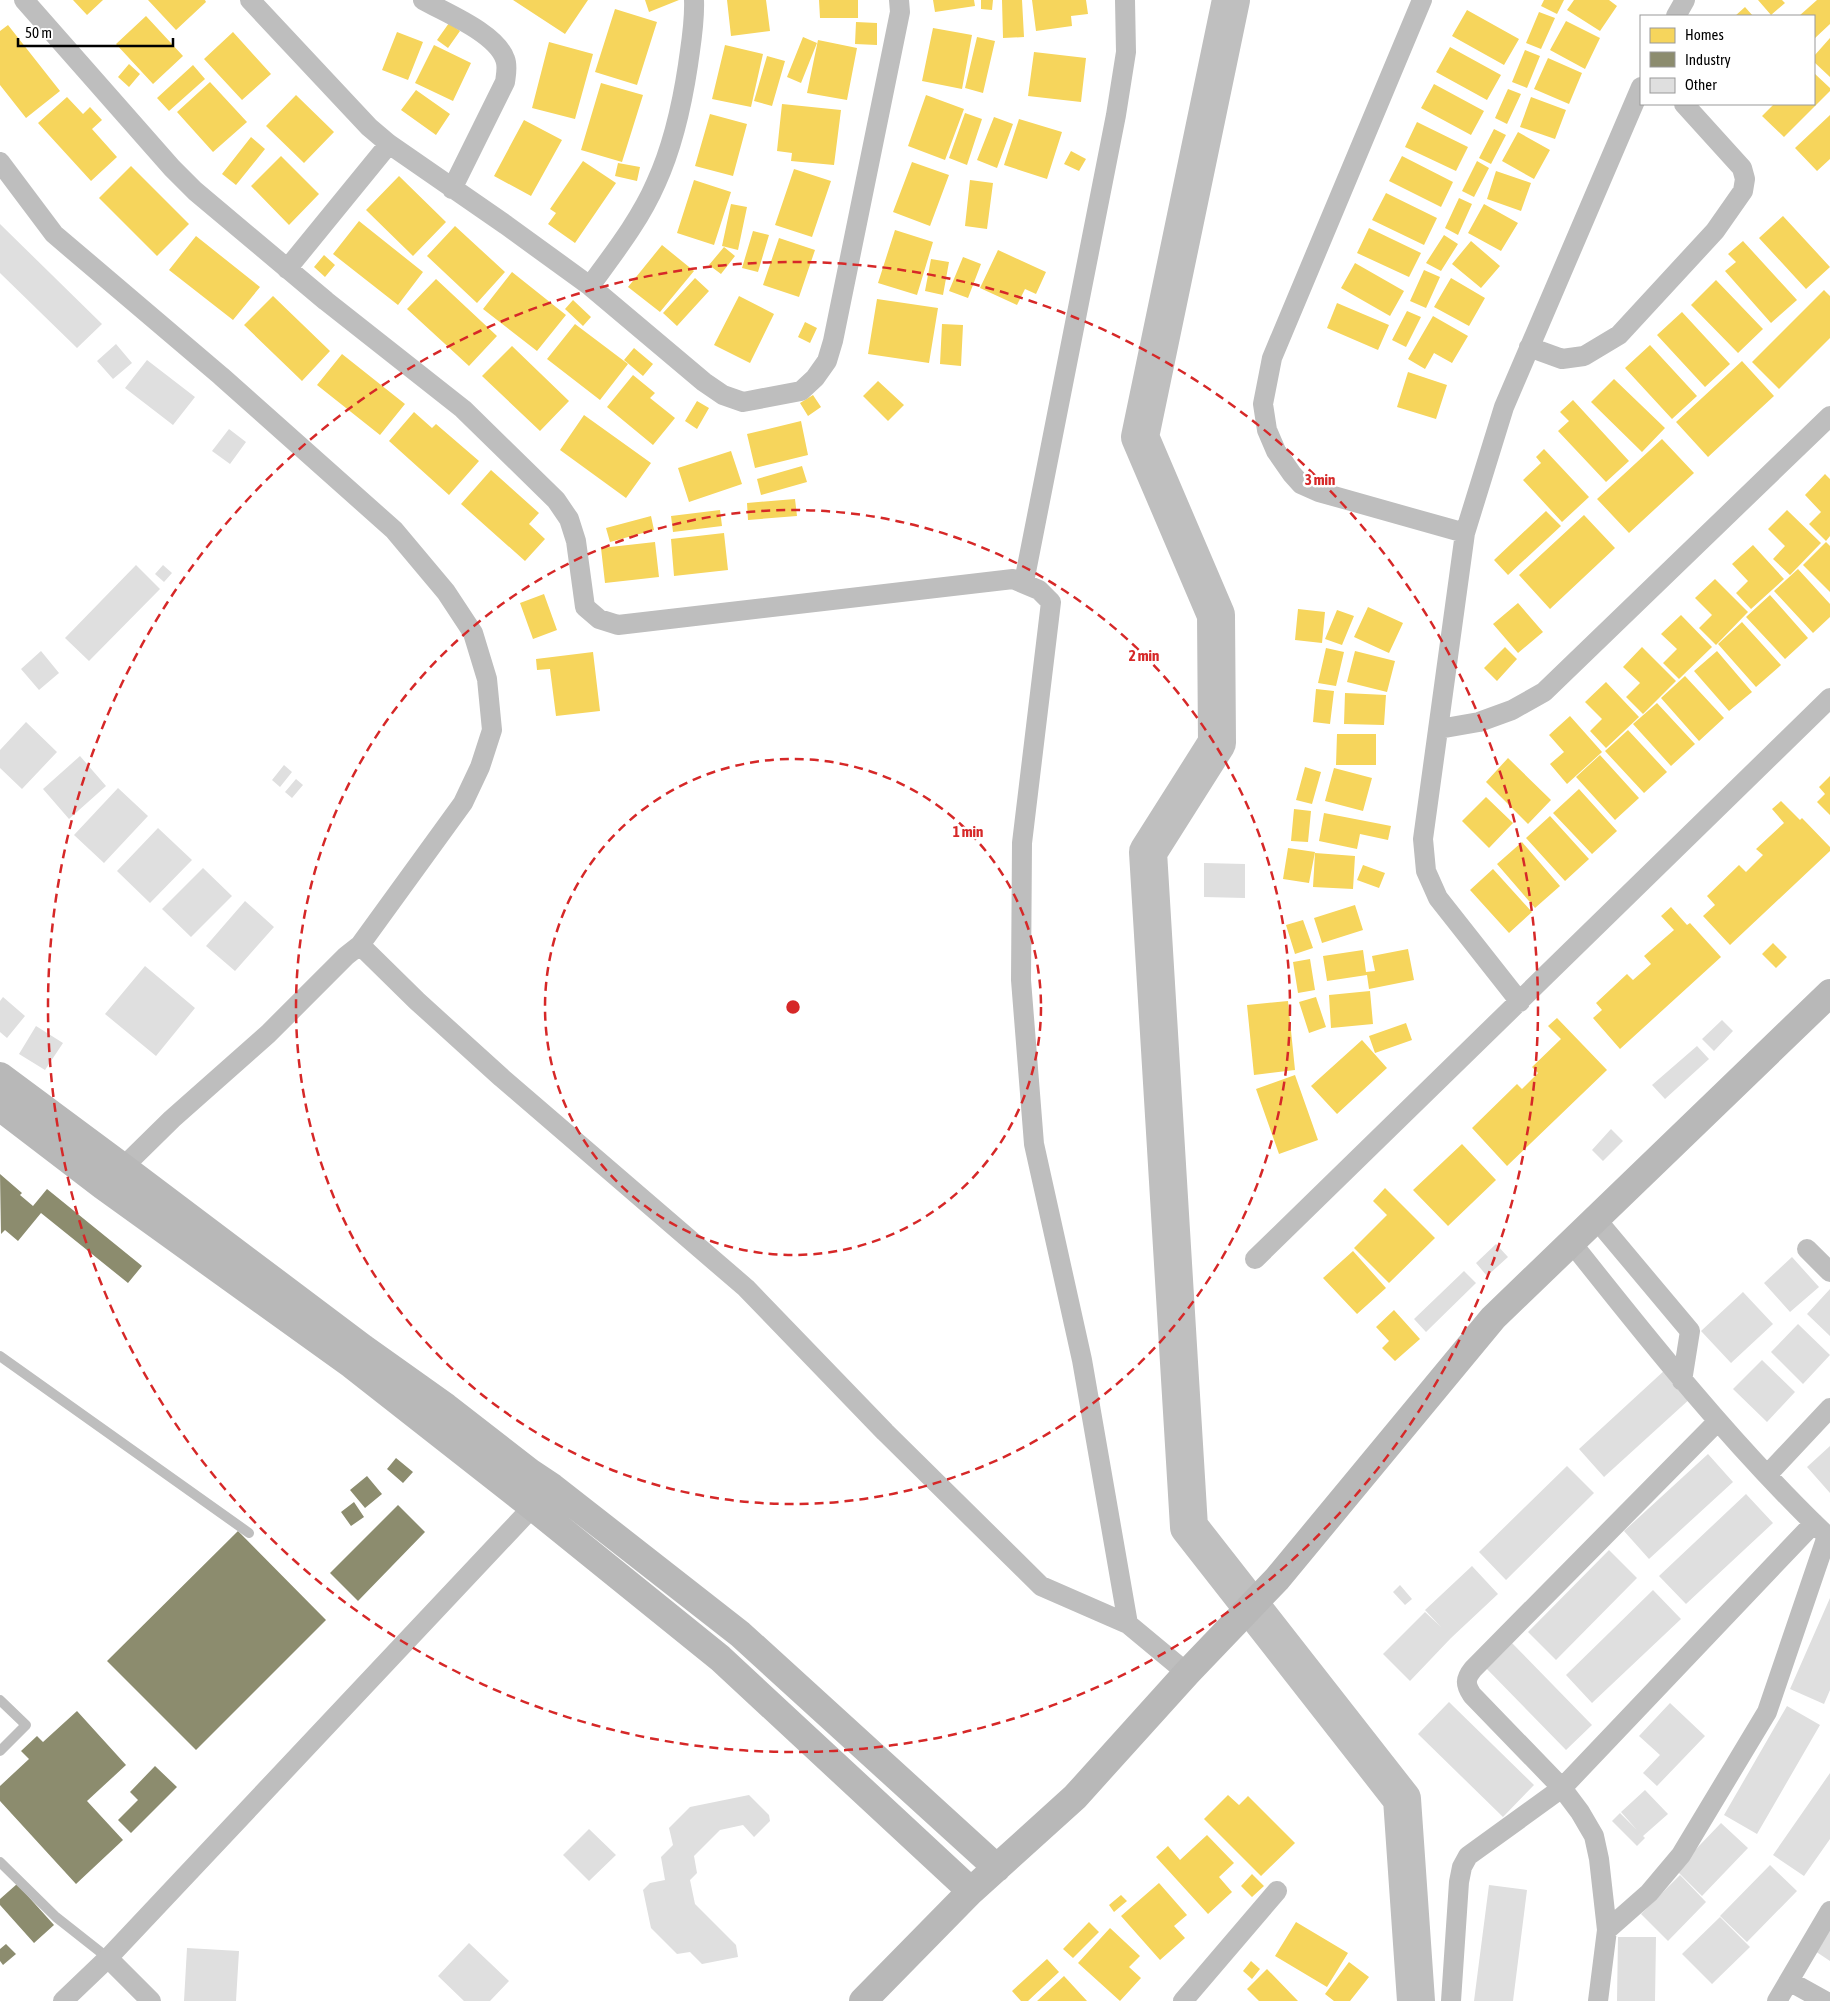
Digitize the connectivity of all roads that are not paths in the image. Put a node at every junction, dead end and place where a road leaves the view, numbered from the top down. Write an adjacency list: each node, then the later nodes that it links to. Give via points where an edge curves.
1 (24, 0): 15 (street, via 172,168)
2 (250, 0): 12 (street, via 369,127)
3 (423, 0): 14 (street, via 485,34 505,58 507,69 505,82)
4 (694, 0): 16 (street, via 683,97 669,150 656,184 626,236)
5 (899, 0): 16 (street, via 900,12 833,341 827,361 801,391 743,402 723,395)
6 (1125, 0): 20 (street, via 1126,52 1116,115)
7 (1422, 0): 19 (street, via 1272,358 1263,404 1267,430 1276,451 1302,484 1318,492)
8 (1685, 0): 9 (street)
9 (1677, 15)
10 (1640, 89): 17 (street)
11 (1685, 105): 17 (street, via 1742,168 1745,179 1743,191 1715,230 1619,335 1584,356 1562,359)
12 (389, 144): 14 (street); 15 (street)
13 (0, 162): 23 (street, via 54,234 221,376 394,530 446,592 473,633 487,680 492,730 480,767 463,803)
14 (452, 189): 16 (street)
15 (287, 268): 20 (street, via 463,409 556,500 569,519 576,541 585,607 599,619 618,626 1013,579)
16 (590, 286)
17 (1529, 348): 19 (street, via 1504,408)
18 (1830, 416): 22 (street, via 1544,692 1512,710 1479,722)
19 (1465, 533): 22 (street)
20 (1024, 582): 44 (street, via 1051,602 1022,843 1021,980 1034,1144 1082,1360)
21 (1830, 698): 25 (street)
22 (1438, 730): 25 (street, via 1423,838 1426,871 1438,898)
23 (360, 946): 28 (street, via 172,1119); 44 (street, via 502,1078 746,1288 885,1432 1041,1586)
24 (1830, 993): 30 (street)
25 (1520, 1002): 33 (street)
26 (0, 1076): 28 (street)
27 (0, 1107): 29 (street)
28 (124, 1168): 29 (street); 40 (street)
29 (103, 1186): 41 (street, via 352,1365)
30 (1596, 1219): 31 (street); 36 (street, via 1690,1331)
31 (1572, 1242): 36 (street); 45 (street, via 1493,1318 1261,1597)
32 (1807, 1249): 34 (street)
33 (1255, 1259)
34 (1830, 1272)
35 (0, 1356): 42 (lane)
36 (1682, 1381): 38 (street)
37 (1830, 1408): 39 (street)
38 (1718, 1421): 39 (street); 48 (street, via 1468,1675 1467,1687 1472,1695)
39 (1767, 1475): 43 (street)
40 (552, 1487): 41 (street); 50 (street, via 740,1634)
41 (533, 1507): 51 (street, via 720,1658); 55 (street)
42 (249, 1532)
43 (1824, 1533): 48 (street); 54 (street, via 1767,1712 1681,1855 1650,1893)
44 (1128, 1624): 45 (street)
45 (1187, 1673): 50 (street, via 1075,1797)
46 (0, 1700): 47 (lane, via 26,1725)
47 (0, 1751)
48 (1562, 1788): 54 (street, via 1594,1836); 61 (street, via 1468,1856 1462,1867)
49 (0, 1862): 55 (lane, via 56,1918)
50 (997, 1868): 51 (street)
51 (972, 1891): 59 (street)
52 (1277, 1892): 60 (street)
53 (1830, 1911): 56 (street)
54 (1607, 1930): 62 (street)
55 (108, 1958): 57 (street); 58 (street)
56 (1789, 1981): 63 (street); 64 (street)
57 (63, 2001)
58 (151, 2001)
59 (862, 2001)
60 (1183, 2001)
61 (1451, 2001)
62 (1598, 2001)
63 (1777, 2001)
64 (1824, 2001)

